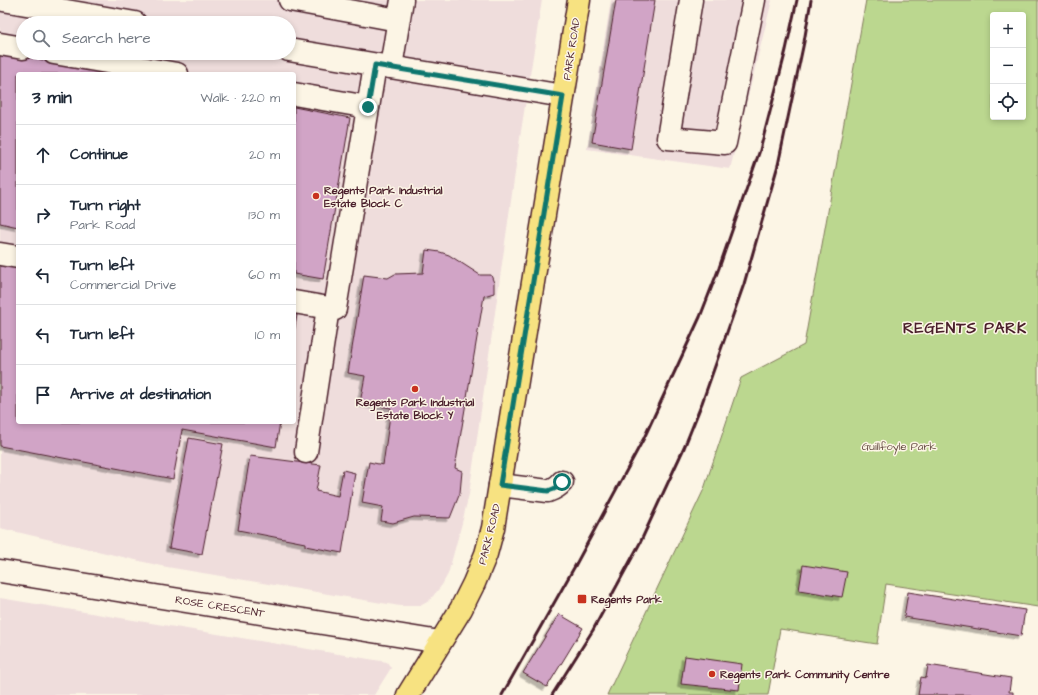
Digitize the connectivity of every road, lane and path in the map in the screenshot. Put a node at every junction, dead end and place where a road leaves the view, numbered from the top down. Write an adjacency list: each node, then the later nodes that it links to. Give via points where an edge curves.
1 (3, 0): 6 (street)
2 (290, 0): 7 (street)
3 (579, 0): 16 (main road, PARK ROAD)
4 (691, 0): 5 (street, via 668,138 725,143)
5 (754, 0)
6 (46, 4): 8 (street)
7 (400, 10): 13 (street)
8 (102, 16)
9 (0, 44): 10 (street)
10 (16, 47)
11 (296, 51): 13 (street)
12 (95, 60): 14 (street)
13 (383, 66): 16 (street); 17 (street)
14 (165, 72)
15 (296, 94): 17 (street)
16 (563, 96): 24 (main road, PARK ROAD)
17 (368, 107): 21 (street, via 335,309)
18 (0, 254): 19 (street)
19 (16, 257)
20 (296, 302): 21 (street)
21 (328, 308): 22 (street)
22 (306, 452)
23 (562, 482): 24 (street, via 559,487 548,491)
24 (500, 485): 26 (main road, PARK ROAD, via 486,554 474,583)
25 (0, 571): 26 (street, ROSE CRESCENT)
26 (440, 642): 27 (main road, PARK ROAD)
27 (408, 695)

